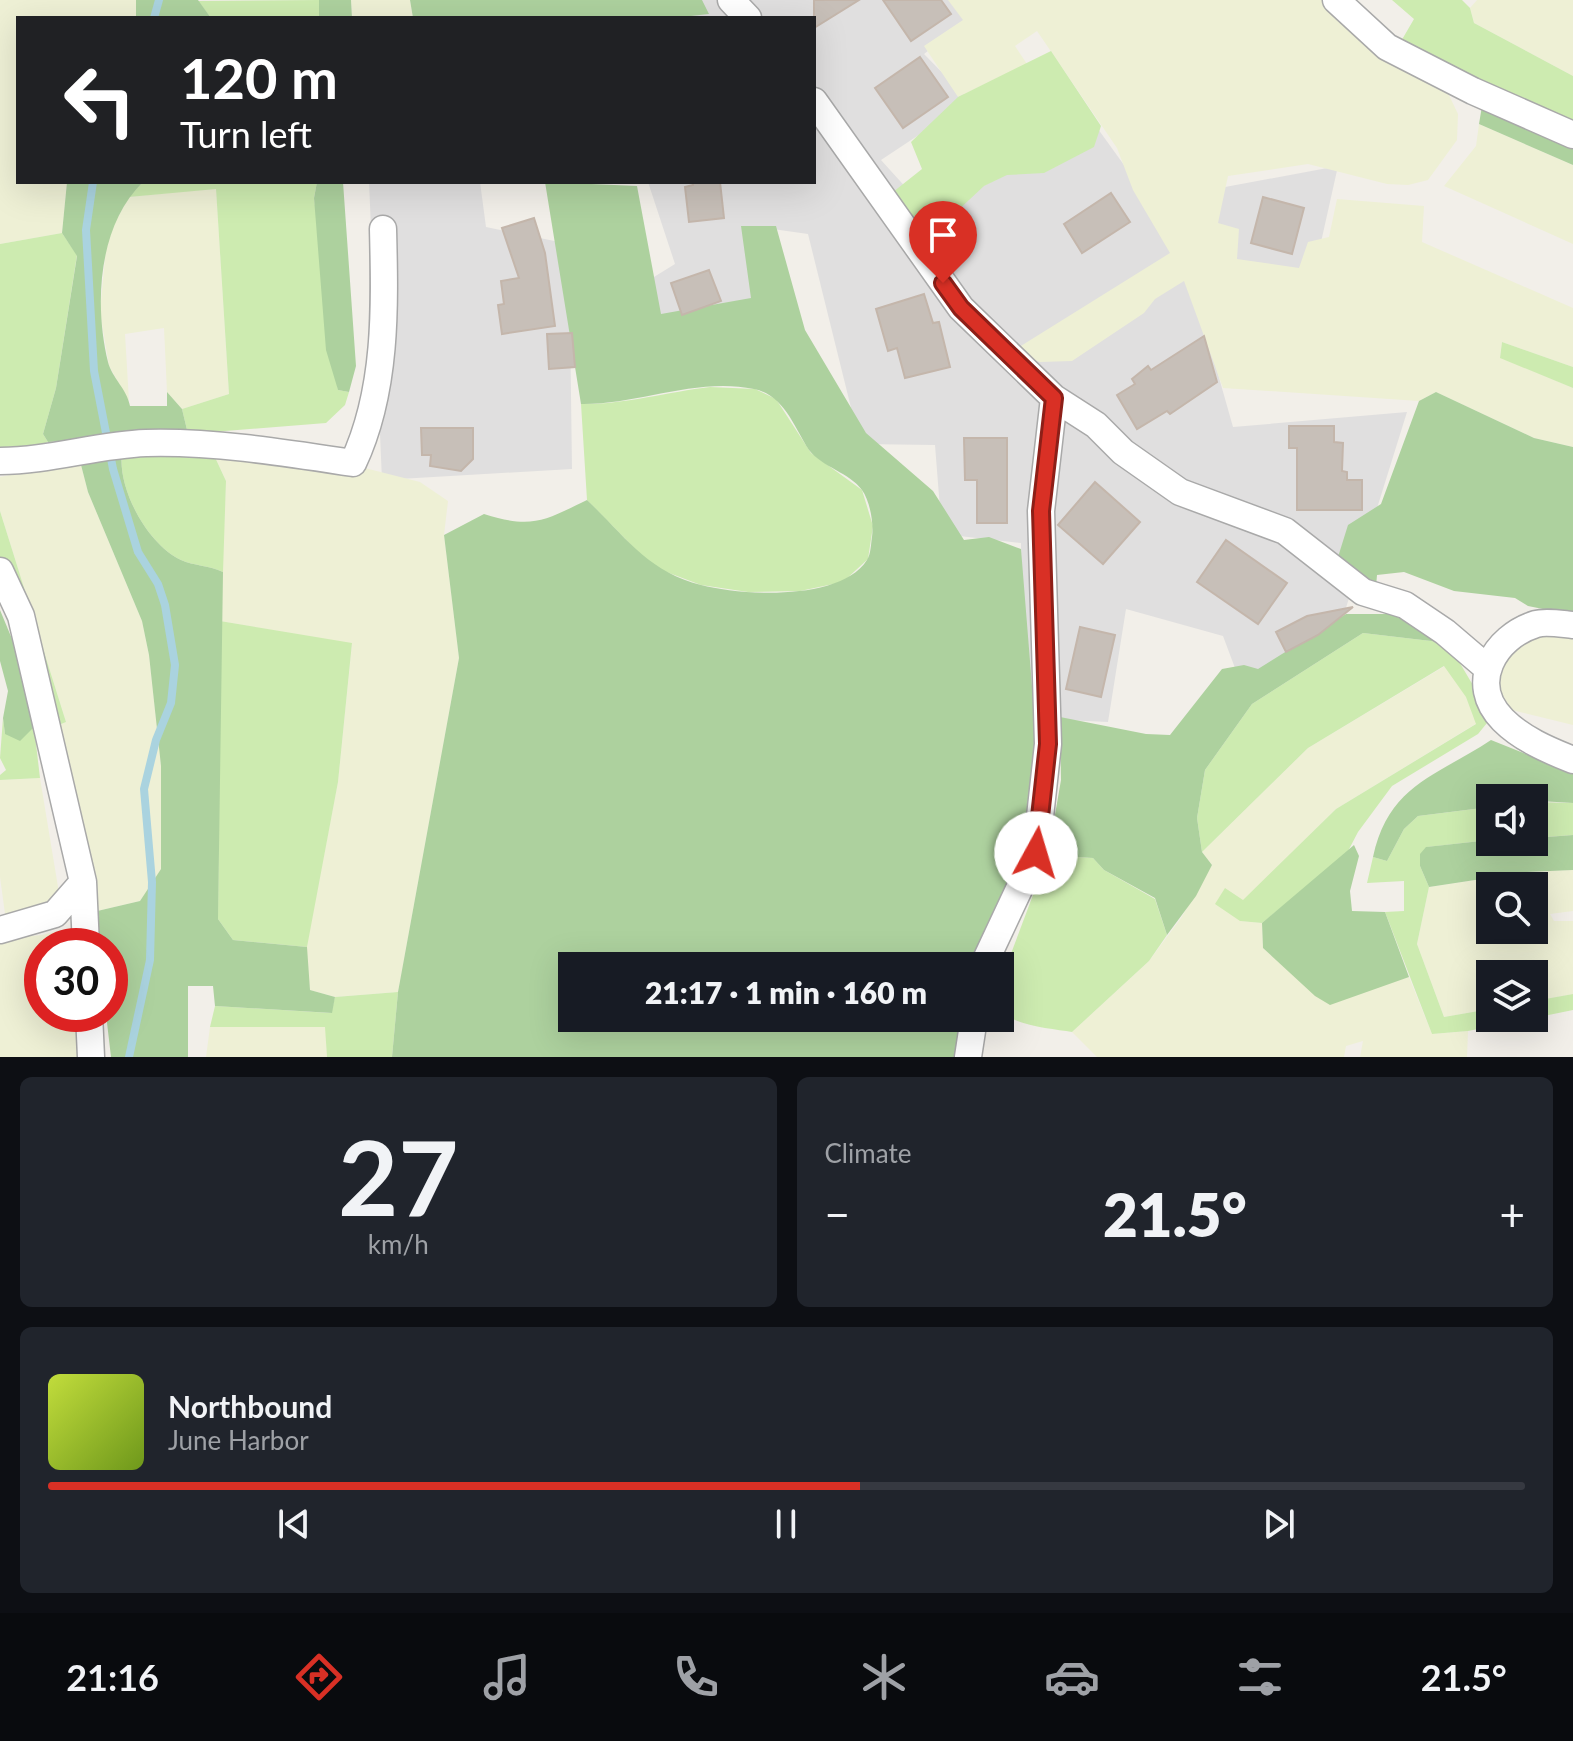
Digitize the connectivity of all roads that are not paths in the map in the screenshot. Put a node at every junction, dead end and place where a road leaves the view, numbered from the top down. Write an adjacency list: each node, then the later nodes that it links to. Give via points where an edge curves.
1 (731, 0): 3 (street)
2 (1336, 0): 5 (street, via 1387,47)
3 (746, 16)
4 (816, 104): 7 (street, via 961,308)
5 (1573, 135)
6 (383, 229): 8 (street, via 386,324 363,440 353,463 284,452 146,443)
7 (1054, 398): 11 (street, via 1180,492 1285,531 1363,592 1405,605); 16 (street, via 1041,511 1048,744 1036,853)
8 (0, 461)
9 (0, 571): 13 (street, via 21,616)
10 (1573, 625): 11 (street, via 1537,623 1504,641)
11 (1486, 667): 12 (street, via 1487,697 1502,719 1539,746)
12 (1573, 760)
13 (83, 882): 14 (street); 15 (street, via 55,914)
14 (85, 928)
15 (0, 930)
16 (990, 952)
17 (90, 1032): 19 (street)
18 (972, 1032): 20 (street)
19 (91, 1057)
20 (968, 1057)

